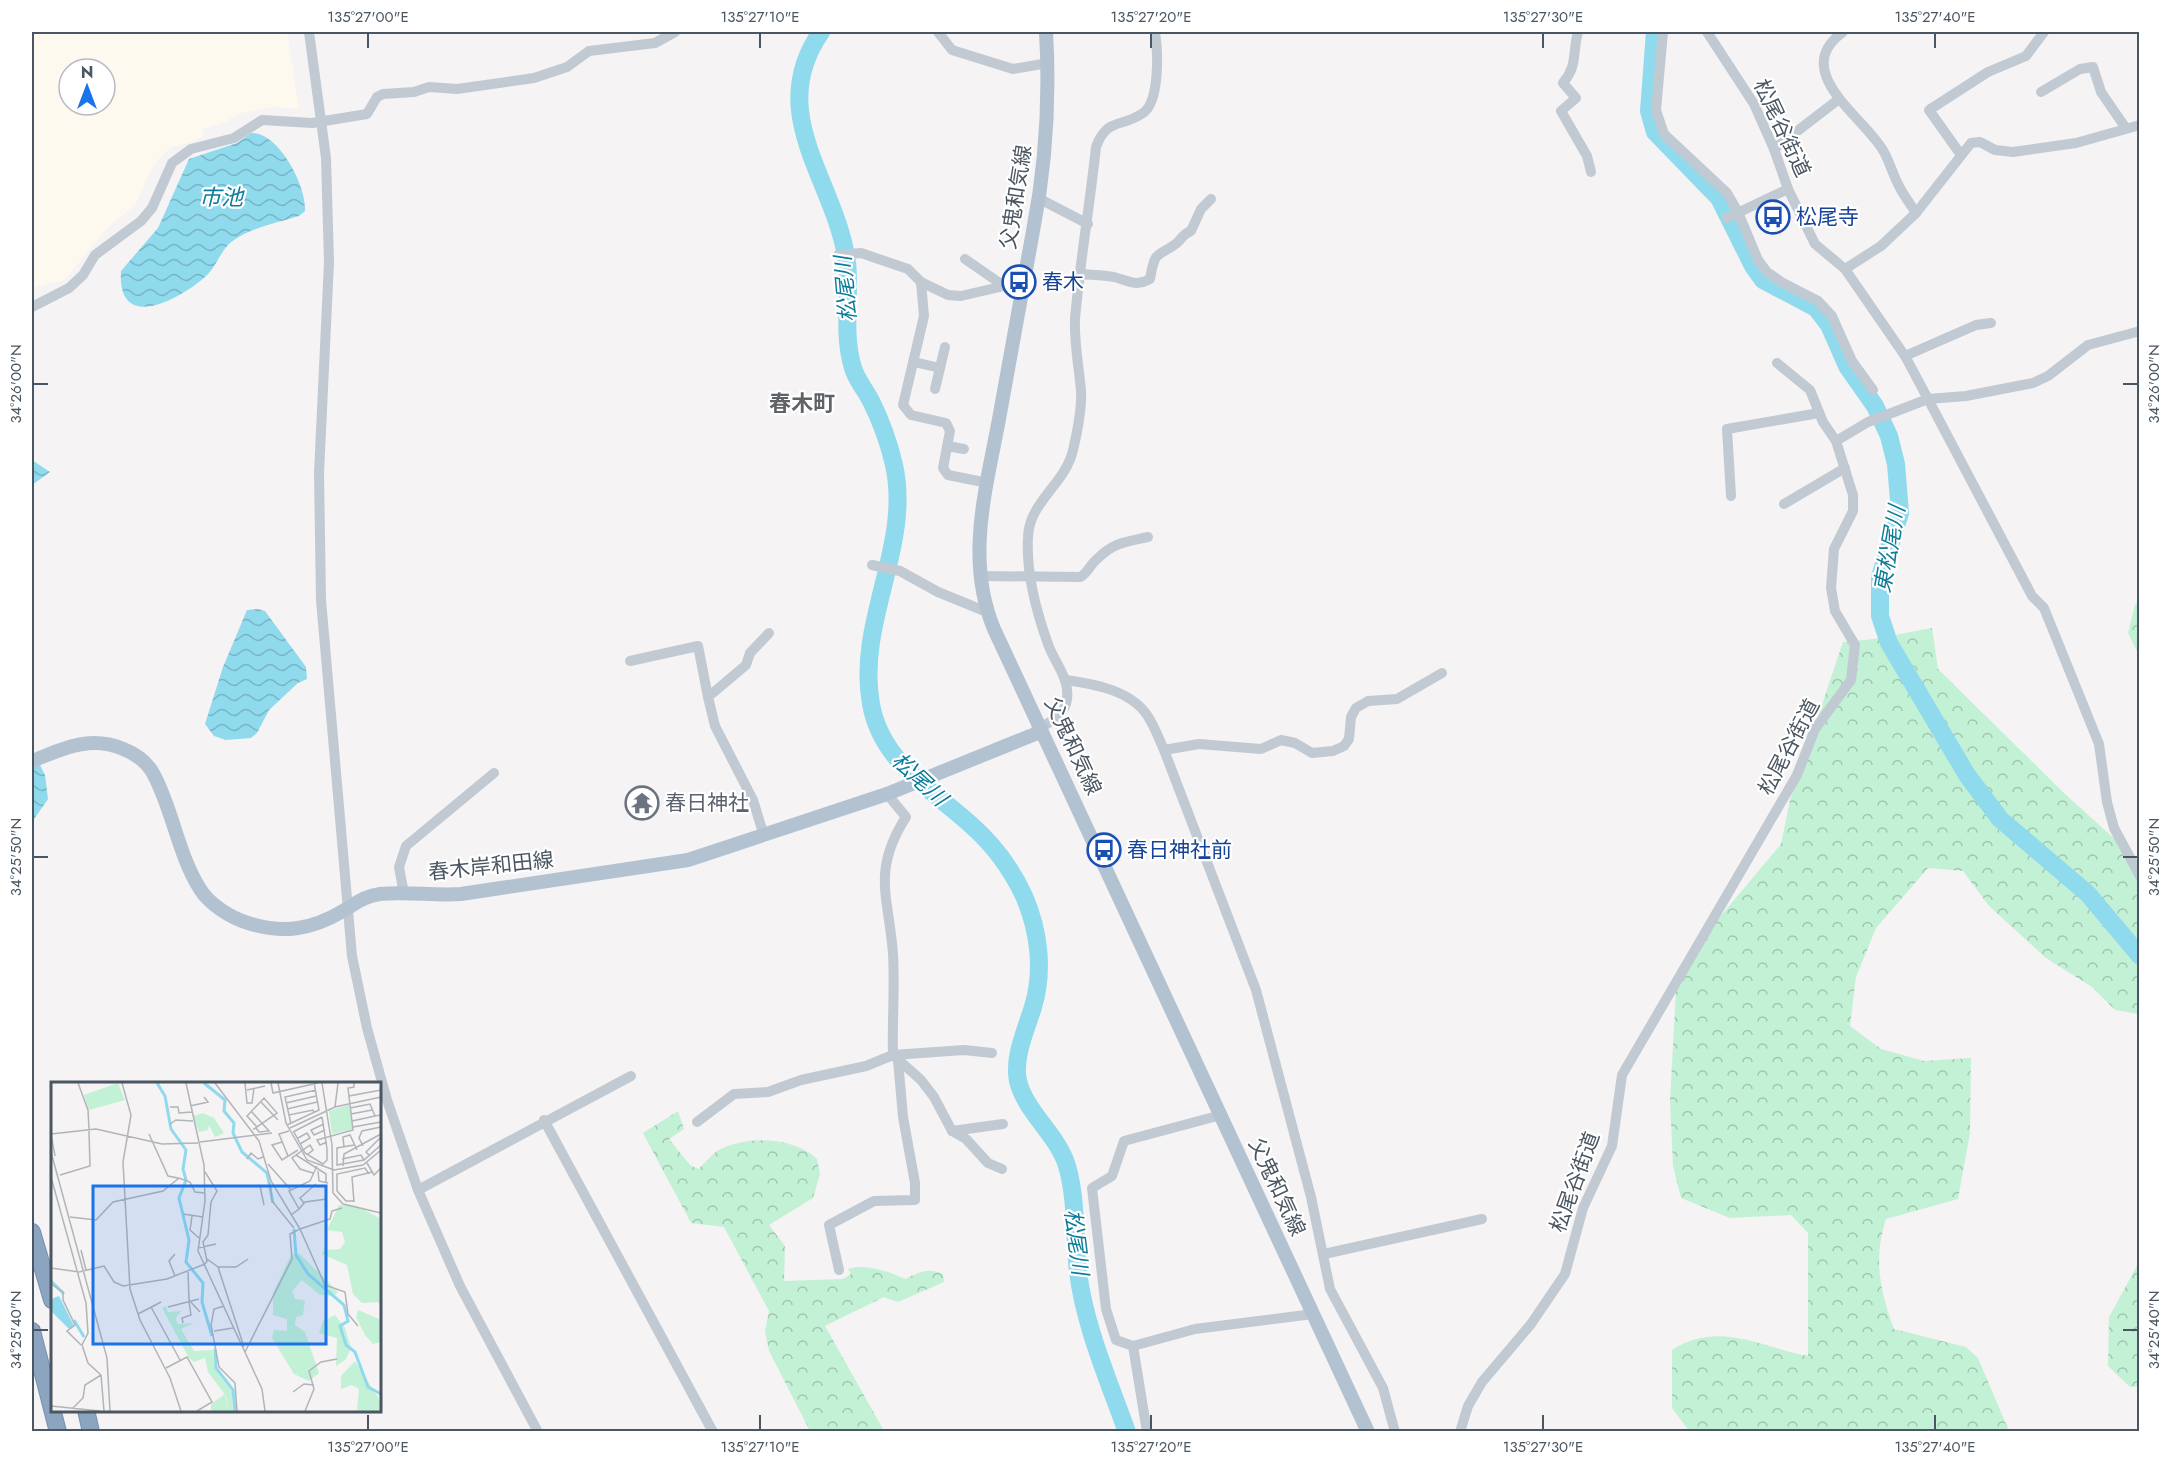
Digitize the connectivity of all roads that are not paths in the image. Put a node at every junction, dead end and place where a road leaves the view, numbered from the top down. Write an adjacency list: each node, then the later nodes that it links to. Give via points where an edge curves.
1 (309, 32): 14 (street)
2 (675, 32): 14 (street, via 655,43 589,51 567,67 534,78 383,94 367,114)
3 (938, 32): 11 (street, via 952,50 1013,69)
4 (1046, 32): 11 (main road, 父鬼和気線)
5 (1155, 32): 25 (street, via 1158,47 1151,106 1101,133)
6 (1578, 32): 19 (street, via 1573,71 1563,83 1576,98 1561,111 1587,156)
7 (1663, 32): 24 (street, via 1656,95 1658,123 1664,134 1727,193)
8 (1707, 32): 17 (street, 松尾谷街道, via 1754,104)
9 (1840, 32): 13 (street, via 1830,41 1824,64)
10 (2044, 32): 18 (street, via 2026,56 1988,72 1929,110)
11 (1048, 63): 21 (main road, 父鬼和気線, via 1047,141)
12 (2041, 92): 16 (street, via 2080,69 2093,67 2101,93)
13 (1839, 99): 17 (street); 23 (street, via 1884,151 1899,187)
14 (322, 123): 33 (street, via 262,120 234,138 191,149 172,163 152,208 141,222 95,255 69,288); 70 (street, via 328,262 318,534)
15 (2139, 125): 16 (street)
16 (2125, 127): 18 (street, via 2076,143 2013,152 1971,143)
17 (1774, 149): 20 (street, 松尾谷街道)
18 (1961, 155): 23 (street)
19 (1591, 172)
20 (1788, 189): 24 (street); 28 (street, 松尾谷街道, via 1815,244)
21 (1038, 198): 25 (street); 32 (main road, 父鬼和気線)
22 (1211, 199): 29 (street, via 1201,209 1191,231 1158,254 1150,279 1130,284 1113,277)
23 (1916, 213): 28 (street, via 1881,246)
24 (1733, 215): 42 (street, via 1767,272 1818,301 1832,316 1852,361)
25 (1088, 224): 29 (street)
26 (837, 255): 30 (street, via 861,253 908,269)
27 (965, 259): 31 (street)
28 (1845, 269): 37 (street, 松尾谷街道)
29 (1080, 274): 55 (street, via 1075,321 1081,394 1073,450 1067,469 1042,500 1030,524)
30 (921, 282): 31 (street, via 948,295 961,296); 38 (street, via 924,316)
31 (1004, 286): 32 (street)
32 (1022, 288): 49 (main road, 父鬼和気線)
33 (32, 307)
34 (1991, 323): 37 (street, via 1976,325)
35 (2139, 331): 43 (street, via 2088,345 2033,383)
36 (945, 347): 40 (street)
37 (1905, 356): 43 (street, 松尾谷街道)
38 (914, 362): 40 (street); 46 (street, via 900,402 911,415 946,423 951,431)
39 (1777, 363): 44 (street, 松尾谷街道, via 1810,390)
40 (940, 368): 41 (street)
41 (935, 390)
42 (1872, 390)
43 (1928, 399): 45 (street, via 1868,422); 68 (street, 松尾谷街道, via 2032,596 2044,608 2099,744 2114,828)
44 (1820, 414): 45 (street, 松尾谷街道); 50 (street, via 1727,429)
45 (1836, 441): 48 (street, 松尾谷街道)
46 (947, 446): 47 (street); 49 (street, via 944,468 948,475)
47 (964, 449)
48 (1845, 468): 51 (street); 99 (street, 松尾谷街道, via 1853,511 1834,549 1832,588 1835,611 1855,645 1851,680 1815,729 1797,775 1622,1075 1612,1146 1583,1208 1565,1274 1531,1324 1482,1382)
49 (988, 483): 54 (main road, 父鬼和気線, via 978,534)
50 (1731, 495)
51 (1784, 504)
52 (1148, 537): 55 (street, via 1114,544 1080,577)
53 (874, 565): 56 (street, via 900,571)
54 (979, 576): 55 (street); 56 (main road, 父鬼和気線)
55 (1030, 578): 60 (street, via 1048,644)
56 (987, 612): 62 (main road, 父鬼和気線)
57 (769, 633): 61 (street, via 750,653 746,665)
58 (630, 661): 61 (street, via 698,646)
59 (1442, 673): 63 (street, via 1397,699 1368,701 1356,708 1349,739 1332,751 1312,753 1281,740 1261,749 1199,744)
60 (1066, 680): 62 (street, via 1068,699 1060,715); 63 (street, via 1098,685 1140,706)
61 (708, 697): 67 (street, via 715,726 753,800)
62 (1041, 728): 66 (main road, 春木岸和田線, via 1035,734); 74 (main road, 父鬼和気線)
63 (1164, 750): 83 (street, via 1256,990)
64 (32, 761): 70 (main road, 春木岸和田線, via 83,744 108,744 135,754 154,773 200,890 216,906 246,923 287,931 307,929)
65 (494, 773): 69 (street, via 406,846 399,867)
66 (893, 792): 67 (main road, 春木岸和田線); 72 (street, via 906,817 884,872)
67 (764, 836): 69 (main road, 春木岸和田線, via 648,868 461,894)
68 (2139, 876)
69 (404, 894): 70 (main road, 春木岸和田線, via 362,898)
70 (346, 909): 80 (street, via 367,1028)
71 (992, 1053): 72 (street, via 964,1050)
72 (896, 1057): 76 (street, via 768,1092 734,1094); 78 (street, via 934,1097); 84 (street, via 915,1200 874,1201 829,1225)
73 (631, 1076): 75 (street)
74 (1221, 1115): 86 (main road, 父鬼和気線); 88 (street, via 1124,1141 1112,1176 1092,1188 1106,1309 1116,1340)
75 (544, 1120): 80 (street); 95 (street)
76 (697, 1122)
77 (1003, 1124): 78 (street)
78 (952, 1131): 79 (street, via 966,1139 988,1163)
79 (1002, 1169)
80 (418, 1190): 94 (street, via 460,1286)
81 (1482, 1219): 83 (street)
82 (32, 1232): 85 (highway)
83 (1324, 1254): 98 (street, via 1330,1289 1383,1388)
84 (840, 1270)
85 (51, 1297)
86 (1313, 1314): 88 (street, via 1196,1329); 97 (main road, 父鬼和気線)
87 (32, 1331): 89 (highway)
88 (1133, 1346): 96 (street)
89 (51, 1404)
90 (53, 1412): 92 (highway)
91 (86, 1412): 93 (highway)
92 (58, 1431)
93 (91, 1431)
94 (538, 1431)
95 (713, 1431)
96 (1147, 1431)
97 (1368, 1431)
98 (1395, 1431)
99 (1460, 1431)

